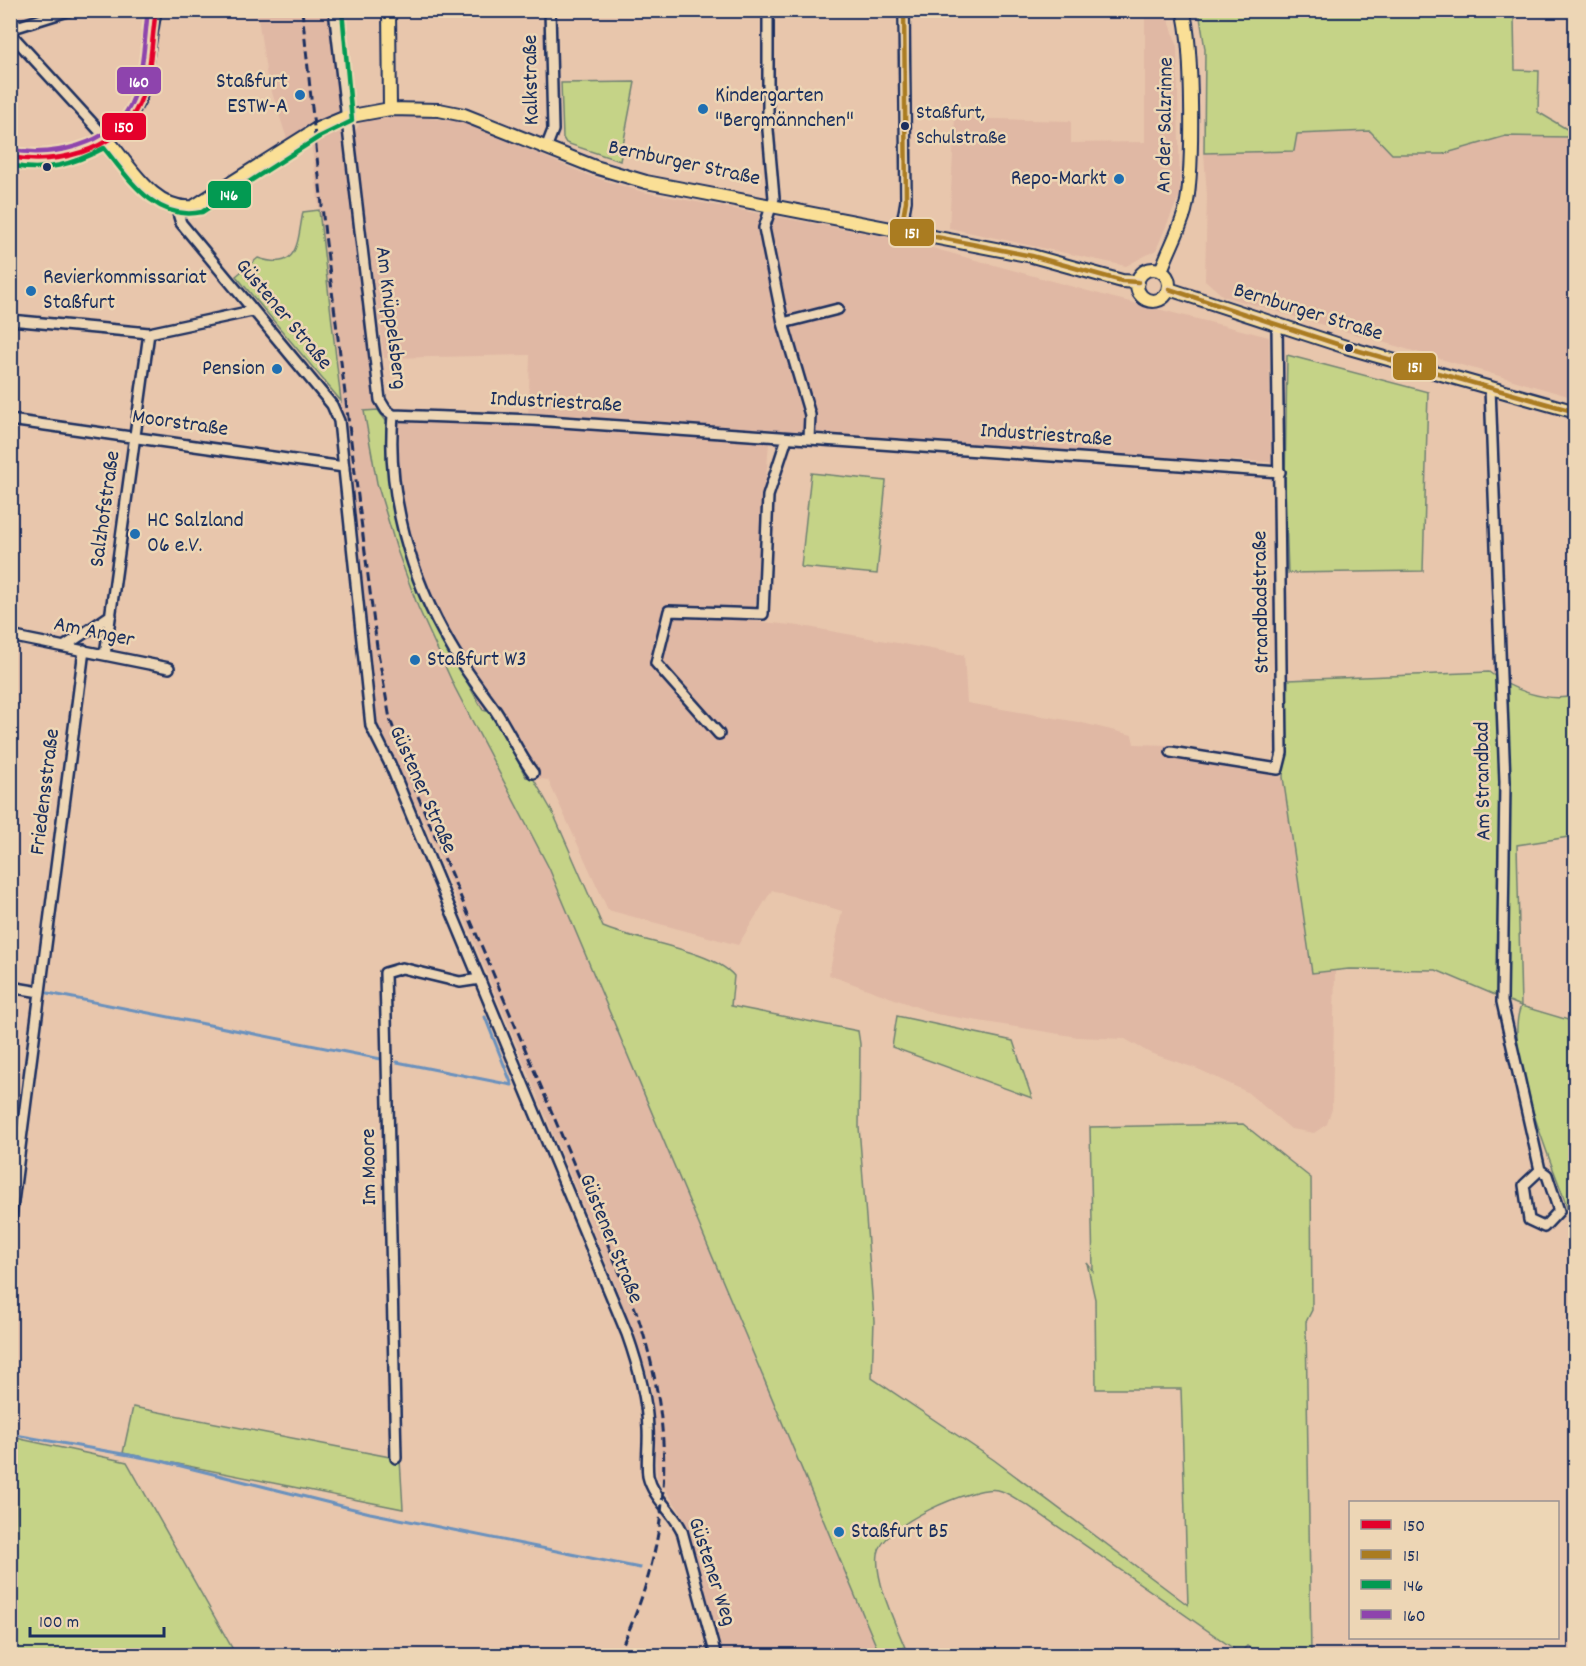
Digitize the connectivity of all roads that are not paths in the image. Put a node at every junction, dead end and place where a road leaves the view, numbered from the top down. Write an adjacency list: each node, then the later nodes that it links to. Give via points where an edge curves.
1 (71, 10): 9 (street)
2 (156, 10): 12 (street, via 141,98 128,122)
3 (334, 10): 11 (street, Am Knüppelsberg)
4 (389, 10): 10 (main road)
5 (550, 10): 13 (street, Kalkstraße, via 553,130)
6 (768, 10): 15 (street)
7 (904, 10): 17 (street, via 906,201)
8 (1183, 10): 18 (main road, An der Salzrinne, via 1188,47 1188,195)
9 (10, 31): 12 (street)
10 (390, 109): 11 (main road, Bernburger Straße); 13 (main road, Bernburger Straße, via 464,115)
11 (346, 117): 16 (main road, Bernburger Straße, via 315,130 198,205); 29 (street, Am Knüppelsberg, via 380,400)
12 (106, 138): 14 (main road, via 65,158 31,162); 16 (main road, via 158,199)
13 (546, 148): 15 (main road, Bernburger Straße, via 646,182)
14 (10, 157)
15 (772, 204): 17 (main road, Bernburger Straße); 24 (street, via 764,228)
16 (176, 207): 22 (street, Güstener Straße, via 181,223)
17 (901, 230): 19 (main road, Bernburger Straße)
18 (1161, 271): 19 (main road, via 1146,271); 20 (main road, via 1167,277)
19 (1138, 282): 20 (main road, via 1141,295 1148,300 1159,300)
20 (1169, 289): 25 (main road, Bernburger Straße)
21 (838, 309): 24 (street)
22 (252, 311): 26 (street); 34 (street, Güstener Straße, via 332,405 339,421)
23 (10, 320): 26 (street)
24 (783, 323): 33 (street, via 810,415)
25 (1277, 326): 27 (main road, Bernburger Straße); 35 (street, Strandbadstraße)
26 (149, 333): 31 (street, Salzhofstraße)
27 (1490, 388): 28 (main road, Bernburger Straße); 48 (street, Am Strandbad, via 1505,782 1502,1002)
28 (1575, 412)
29 (393, 415): 32 (street, Industriestraße, via 533,420); 44 (street, Am Knüppelsberg, via 392,470 398,505 428,599 450,645)
30 (10, 420): 31 (street, Moorstraße)
31 (135, 438): 34 (street, Moorstraße); 36 (street, Salzhofstraße)
32 (787, 438): 33 (street, Industriestraße); 42 (street, via 768,496 763,614 669,610 656,663)
33 (809, 439): 35 (street, Industriestraße)
34 (344, 467): 45 (street, Güstener Straße, via 371,726)
35 (1280, 472): 43 (street, Strandbadstraße, via 1282,741 1278,769)
36 (111, 615): 38 (street); 40 (street, Salzhofstraße)
37 (10, 636): 38 (street, Am Anger)
38 (65, 646): 39 (street, Am Anger)
39 (84, 650): 40 (street, Am Anger); 47 (street, Friedensstraße)
40 (105, 655): 41 (street, Am Anger)
41 (169, 668)
42 (719, 734)
43 (1172, 752)
44 (533, 772)
45 (480, 979): 50 (street, Im Moore, via 460,982 402,968 385,973); 51 (street, Güstener Straße, via 633,1351 645,1397 648,1475)
46 (10, 987): 47 (street)
47 (40, 992): 49 (street, Friedensstraße)
48 (1539, 1170): 48 (street, Am Strandbad, via 1547,1175 1559,1211 1544,1227 1529,1220 1524,1185)
49 (10, 1225)
50 (396, 1458)
51 (663, 1504): 52 (street, Güstener Weg, via 682,1531)
52 (716, 1656)

